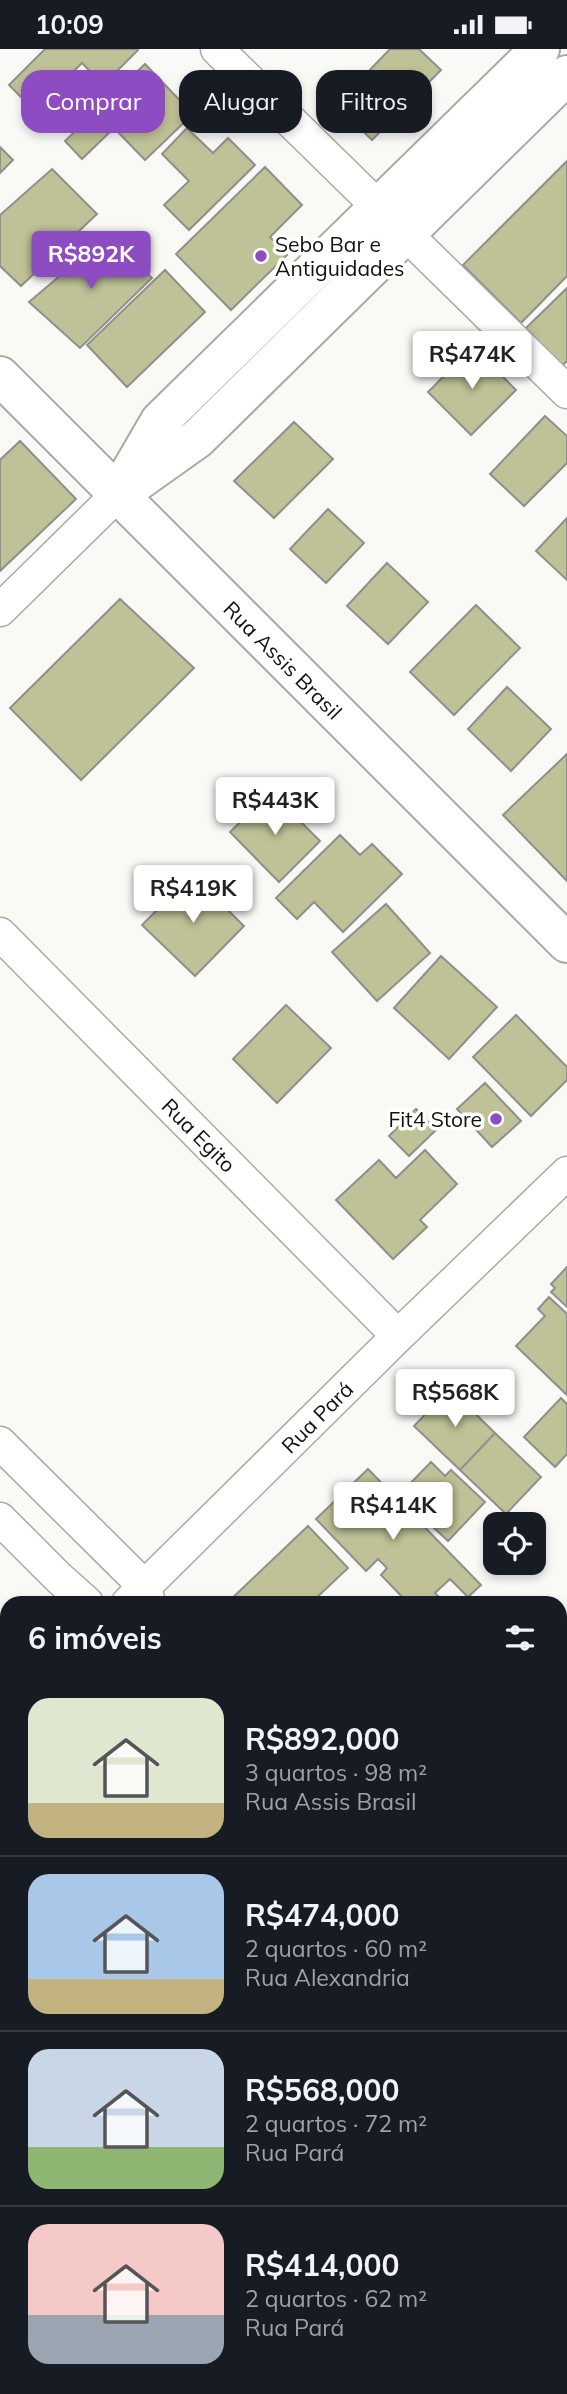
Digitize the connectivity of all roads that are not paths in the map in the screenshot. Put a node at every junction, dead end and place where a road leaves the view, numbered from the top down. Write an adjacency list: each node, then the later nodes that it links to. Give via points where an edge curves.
1 (218, 49): 4 (street)
2 (540, 49): 4 (street)
3 (567, 75): 5 (street)
4 (379, 208): 5 (street); 8 (street, via 160,421)
5 (407, 235): 7 (street); 8 (street, via 197,439)
6 (0, 376): 8 (street, Rua Assis Brasil)
7 (567, 392)
8 (117, 495): 9 (street); 11 (street, Rua Assis Brasil)
9 (0, 610)
10 (0, 934): 13 (street, Rua Egito)
11 (567, 943)
12 (567, 1173): 13 (street, Rua Pará)
13 (398, 1336): 18 (street, Rua Pará)
14 (4, 1454): 17 (street)
15 (0, 1519): 16 (street)
16 (79, 1596)
17 (139, 1596)
18 (143, 1596)

